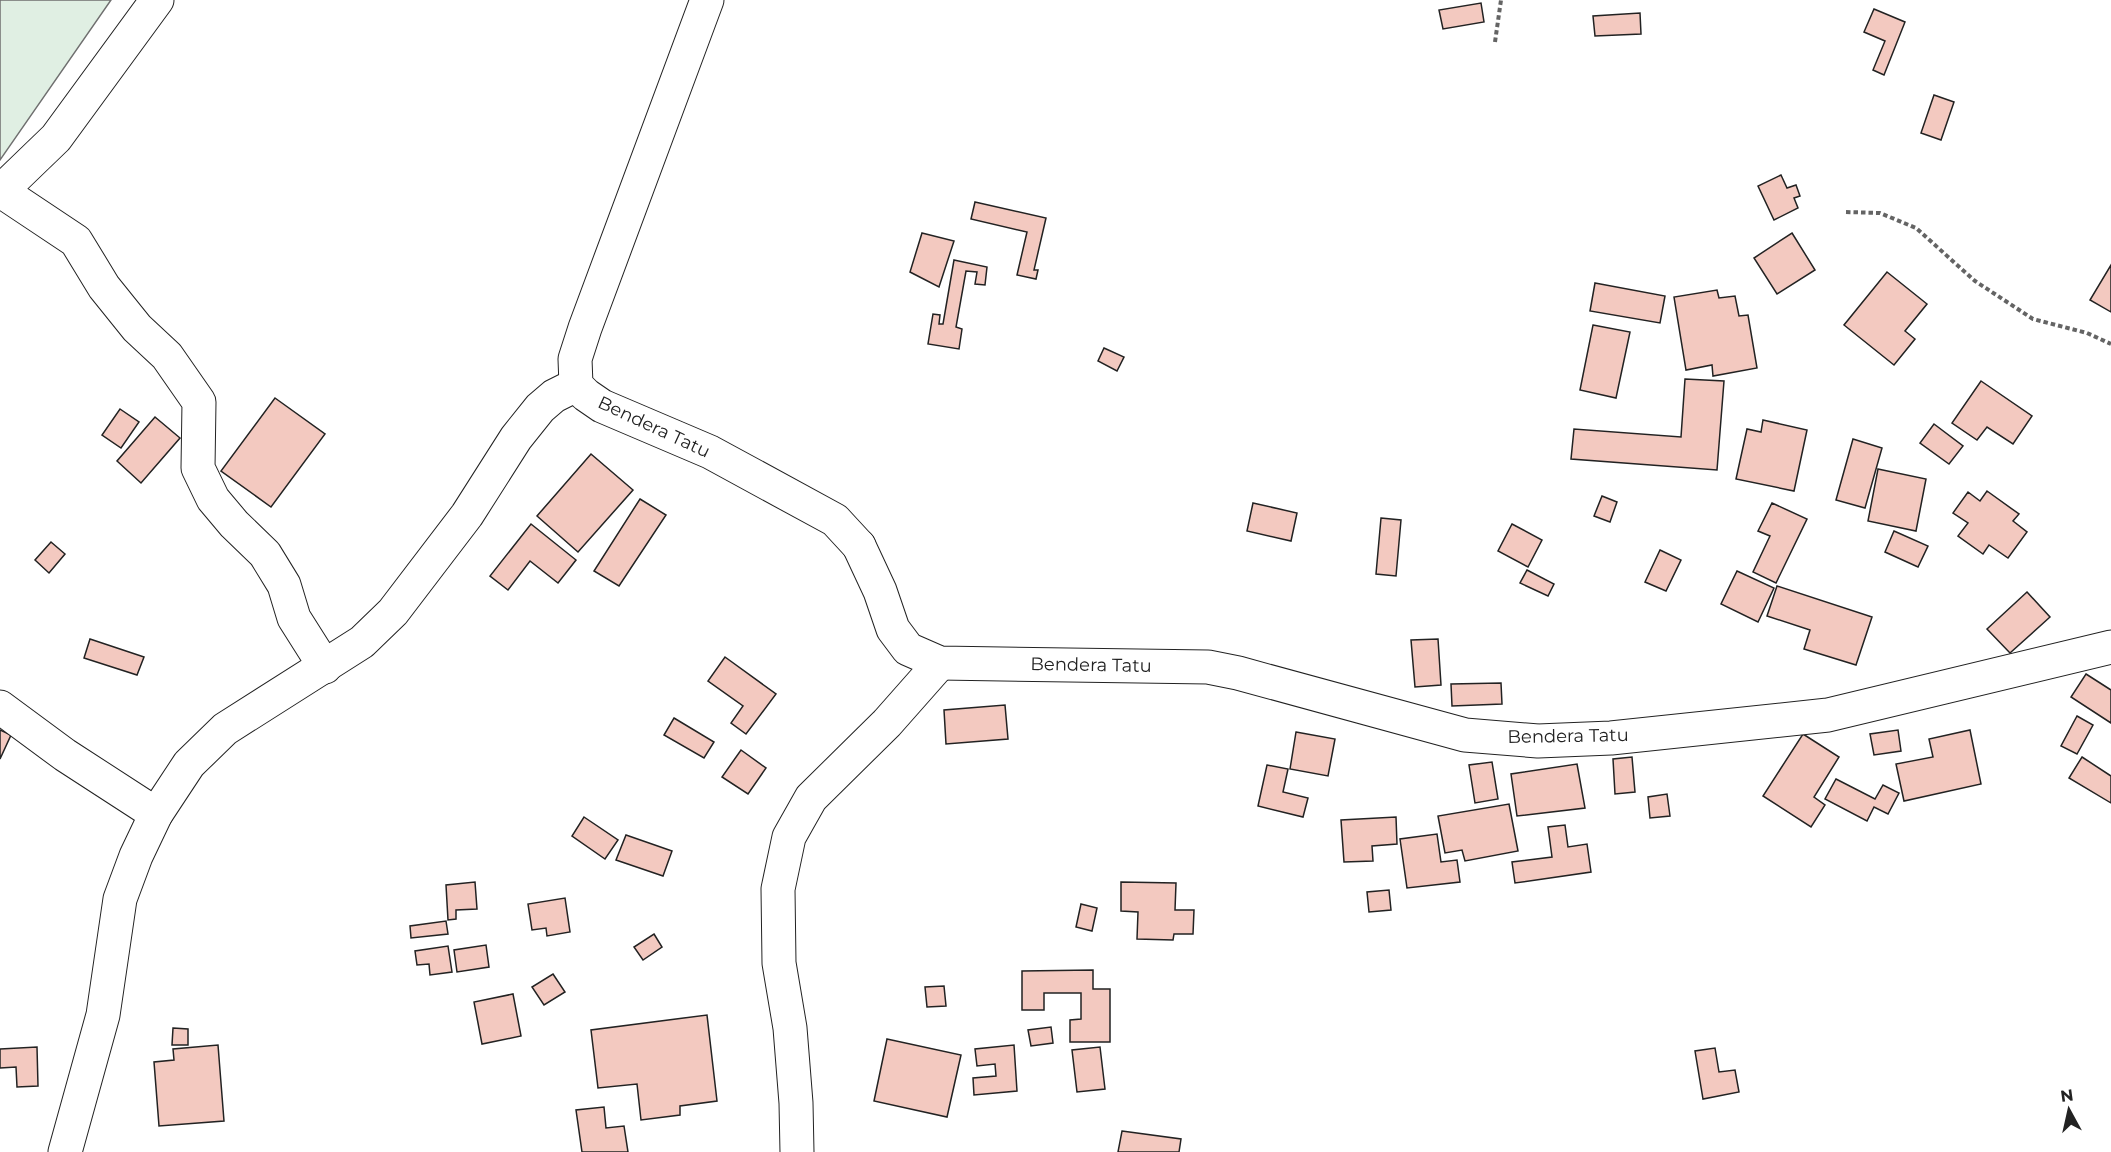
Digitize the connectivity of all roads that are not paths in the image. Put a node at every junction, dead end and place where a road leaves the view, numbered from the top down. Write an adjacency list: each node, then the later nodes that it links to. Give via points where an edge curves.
1 (158, 0): 3 (street, via 56,138)
2 (707, 0): 4 (street, via 585,328 575,359)
3 (1, 191): 7 (street, via 76,241 104,287 137,328 167,356 199,402 198,468 213,499 265,554 284,585 294,618)
4 (576, 385): 6 (street, Bendera Tatu, via 602,406 710,452 835,520 859,546 893,630 908,650); 7 (street, via 540,408 393,612 362,642)
5 (2111, 647): 6 (street, Bendera Tatu, via 1828,715 1611,738 1538,741 1465,735 1208,667)
6 (940, 663): 11 (street, via 888,723 811,798 789,837 778,889 779,963 790,1028)
7 (324, 667): 9 (street, via 225,729 189,764)
8 (0, 706): 9 (street, via 64,755)
9 (156, 814): 10 (street, via 120,898 103,1015)
10 (65, 1152)
11 (797, 1152)

